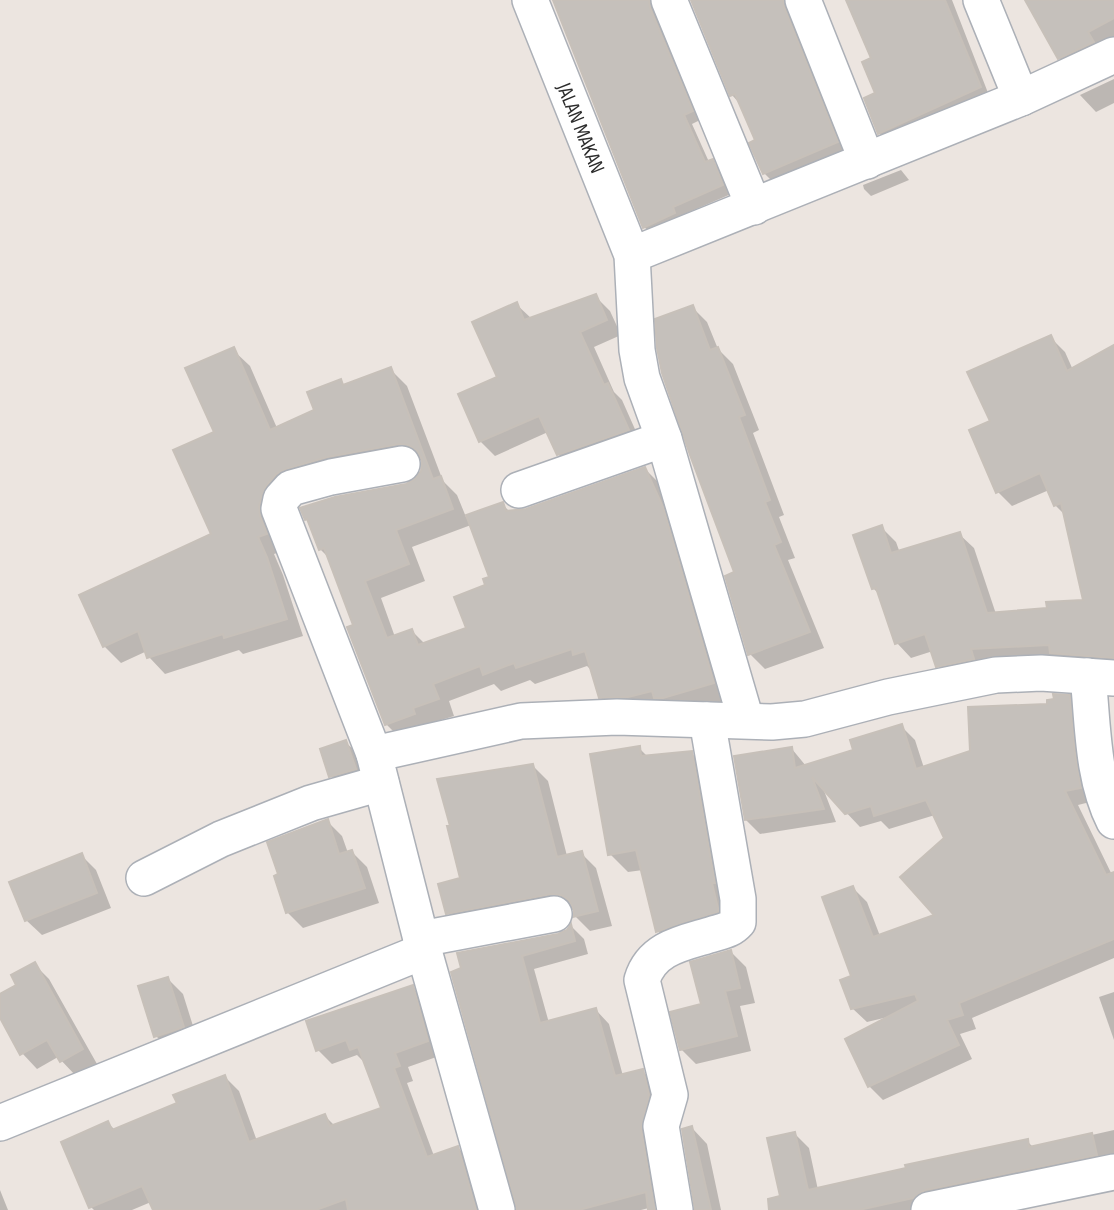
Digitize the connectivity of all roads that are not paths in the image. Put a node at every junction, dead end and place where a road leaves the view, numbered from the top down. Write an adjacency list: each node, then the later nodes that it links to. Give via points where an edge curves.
1 (530, 0): 9 (street, JALAN MAKAN)
2 (669, 0): 8 (street)
3 (803, 0): 7 (street)
4 (981, 0): 6 (street)
5 (1114, 55): 6 (street)
6 (1021, 98): 7 (street)
7 (867, 161): 8 (street)
8 (754, 207): 9 (street)
9 (632, 255): 10 (street, JALAN MAKAN, via 639,364)
10 (664, 439): 12 (street); 15 (street, JALAN MAKAN)
11 (402, 464): 16 (street, via 291,488 279,509)
12 (520, 490)
13 (1101, 677): 15 (street, via 996,675 805,719); 17 (street, via 1100,783)
14 (707, 720): 15 (street); 16 (street, via 521,721); 24 (street, via 738,922 730,929 668,948 652,961 642,980 670,1094 661,1126)
15 (746, 720)
16 (377, 769): 18 (street); 20 (street)
17 (1114, 821)
18 (144, 878)
19 (554, 914): 20 (street)
20 (423, 945): 21 (street); 23 (street)
21 (0, 1123)
22 (1114, 1172): 25 (street)
23 (497, 1210)
24 (675, 1210)
25 (929, 1210)

